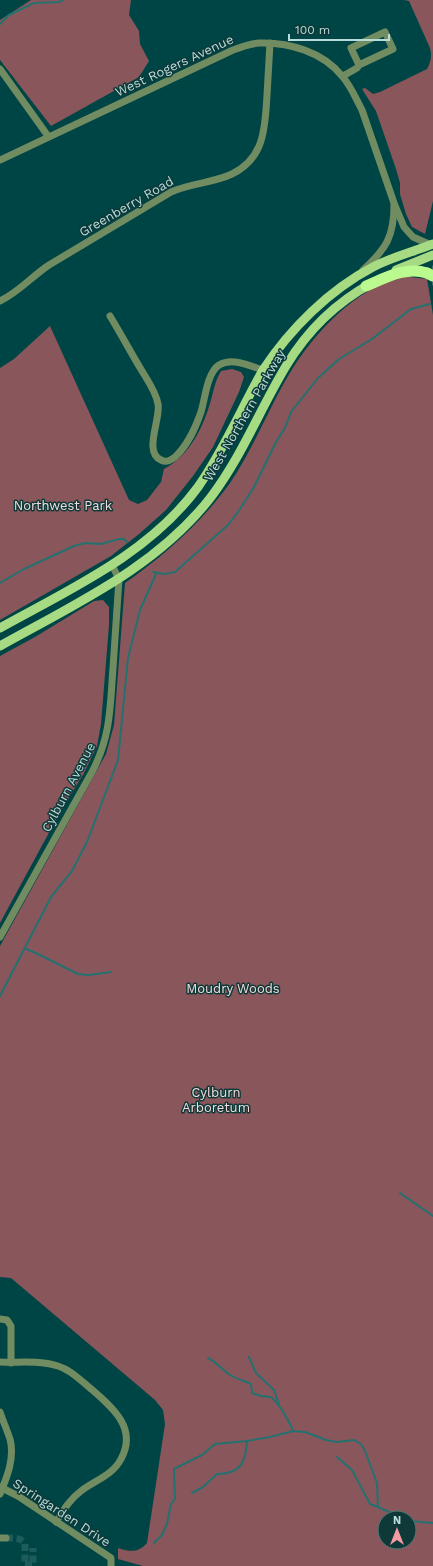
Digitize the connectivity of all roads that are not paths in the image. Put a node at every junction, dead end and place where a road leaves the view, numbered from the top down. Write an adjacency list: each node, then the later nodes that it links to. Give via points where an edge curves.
1 (270, 43): 4 (street, West Rogers Avenue, via 310,52 330,64); 5 (street, West Rogers Avenue, via 252,44 233,50); 13 (street, Greenberry Road, via 263,140 248,163 222,178 171,192 48,265 18,291)
2 (359, 65): 2 (street, via 393,49 386,32 351,48); 4 (street)
3 (0, 69): 5 (street)
4 (343, 76): 7 (street, West Rogers Avenue, via 362,110)
5 (48, 136): 6 (street, West Rogers Avenue)
6 (0, 160)
7 (394, 203): 8 (street, West Rogers Avenue, via 410,235); 11 (street, West Rogers Avenue, via 389,240 369,265)
8 (432, 245): 11 (main road, West Northern Parkway, via 374,266)
9 (431, 256): 12 (main road, West Northern Parkway, via 391,272)
10 (433, 276): 12 (highway, via 418,271 399,273)
11 (351, 281): 15 (main road, West Northern Parkway, via 304,320)
12 (366, 286): 17 (main road, West Northern Parkway, via 346,298 328,314 295,352 274,386 234,463 210,497 170,540)
13 (0, 301)
14 (110, 316): 15 (street, via 155,394 159,409 152,443 158,458 162,461 172,459 186,445 201,412 211,374 219,365 238,362)
15 (263, 370): 16 (main road, West Northern Parkway, via 218,456 197,487 173,516 145,542)
16 (112, 565): 17 (street); 18 (main road, West Northern Parkway)
17 (119, 579): 19 (main road, West Northern Parkway); 20 (street, Cylburn Avenue, via 110,714 105,744 101,756)
18 (0, 628)
19 (0, 646)
20 (0, 937)
21 (0, 1319): 23 (street, via 10,1322)
22 (0, 1362): 23 (street)
23 (11, 1363): 26 (street, via 50,1364 74,1374 108,1403 124,1425 125,1447 120,1460 111,1472 75,1496)
24 (0, 1412): 25 (street, via 12,1448 10,1465)
25 (1, 1489): 26 (street, Springarden Drive, via 18,1496)
26 (56, 1522): 27 (street, Springarden Drive)
27 (111, 1562)

